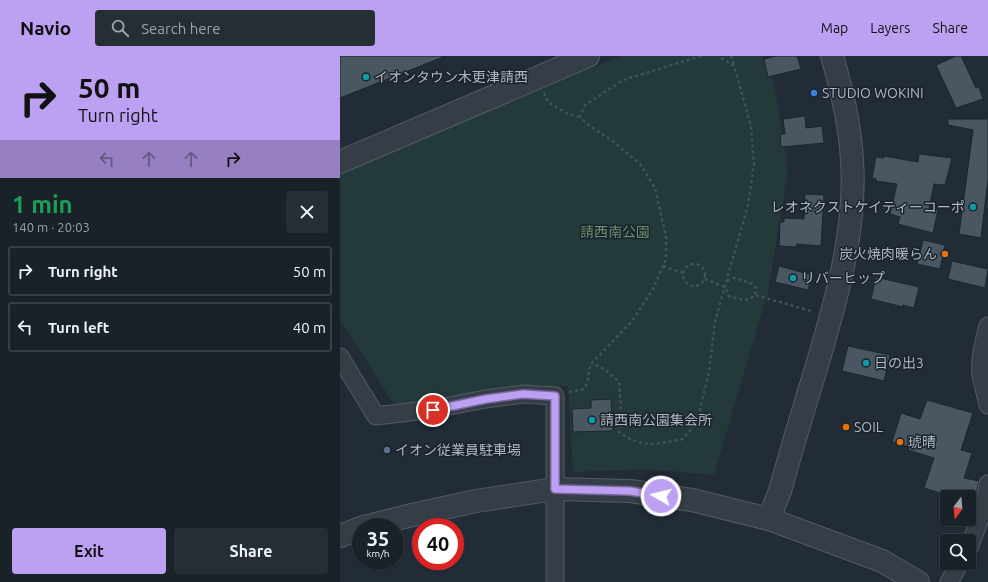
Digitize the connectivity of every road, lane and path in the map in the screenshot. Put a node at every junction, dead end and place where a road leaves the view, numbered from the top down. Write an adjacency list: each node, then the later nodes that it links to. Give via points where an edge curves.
1 (588, 56): 7 (street)
2 (701, 56): 8 (path, via 623,80 585,104)
3 (718, 56): 6 (path)
4 (731, 56): 6 (path)
5 (832, 56): 25 (street, via 848,124 852,161 852,198 847,242 834,311 780,491)
6 (734, 66): 13 (path, via 751,126 754,164 748,205)
7 (539, 78): 8 (path, via 548,102 568,114); 9 (street)
8 (580, 117): 10 (path, via 640,164 654,188 666,237 666,259)
9 (340, 162)
10 (663, 266): 11 (path); 19 (path, via 653,289 632,321)
11 (683, 272): 12 (path, via 683,278 689,285 698,286); 12 (path, via 695,264 704,269)
12 (705, 279): 14 (path)
13 (726, 281): 14 (path); 15 (path, via 735,278 753,284 756,288)
14 (725, 287): 15 (path, via 729,296 742,300 750,299); 19 (path, via 715,321 709,372 697,422 683,439 653,445 629,439 619,432 619,382 606,370)
15 (755, 294): 16 (path)
16 (811, 311)
17 (988, 326): 21 (street, via 982,353 981,376)
18 (340, 357): 20 (street, via 376,416 433,410 523,394)
19 (592, 363): 20 (path, via 584,389)
20 (555, 396): 23 (street)
21 (988, 405)
22 (988, 484): 27 (street, via 984,508)
23 (555, 489): 24 (street, via 476,501); 25 (street, via 630,491 692,500); 30 (street)
24 (400, 518)
25 (769, 519): 31 (street, via 882,561)
26 (352, 531): 28 (street)
27 (974, 534)
28 (340, 536)
29 (956, 570): 32 (street)
30 (555, 582)
31 (918, 582)
32 (949, 582)

